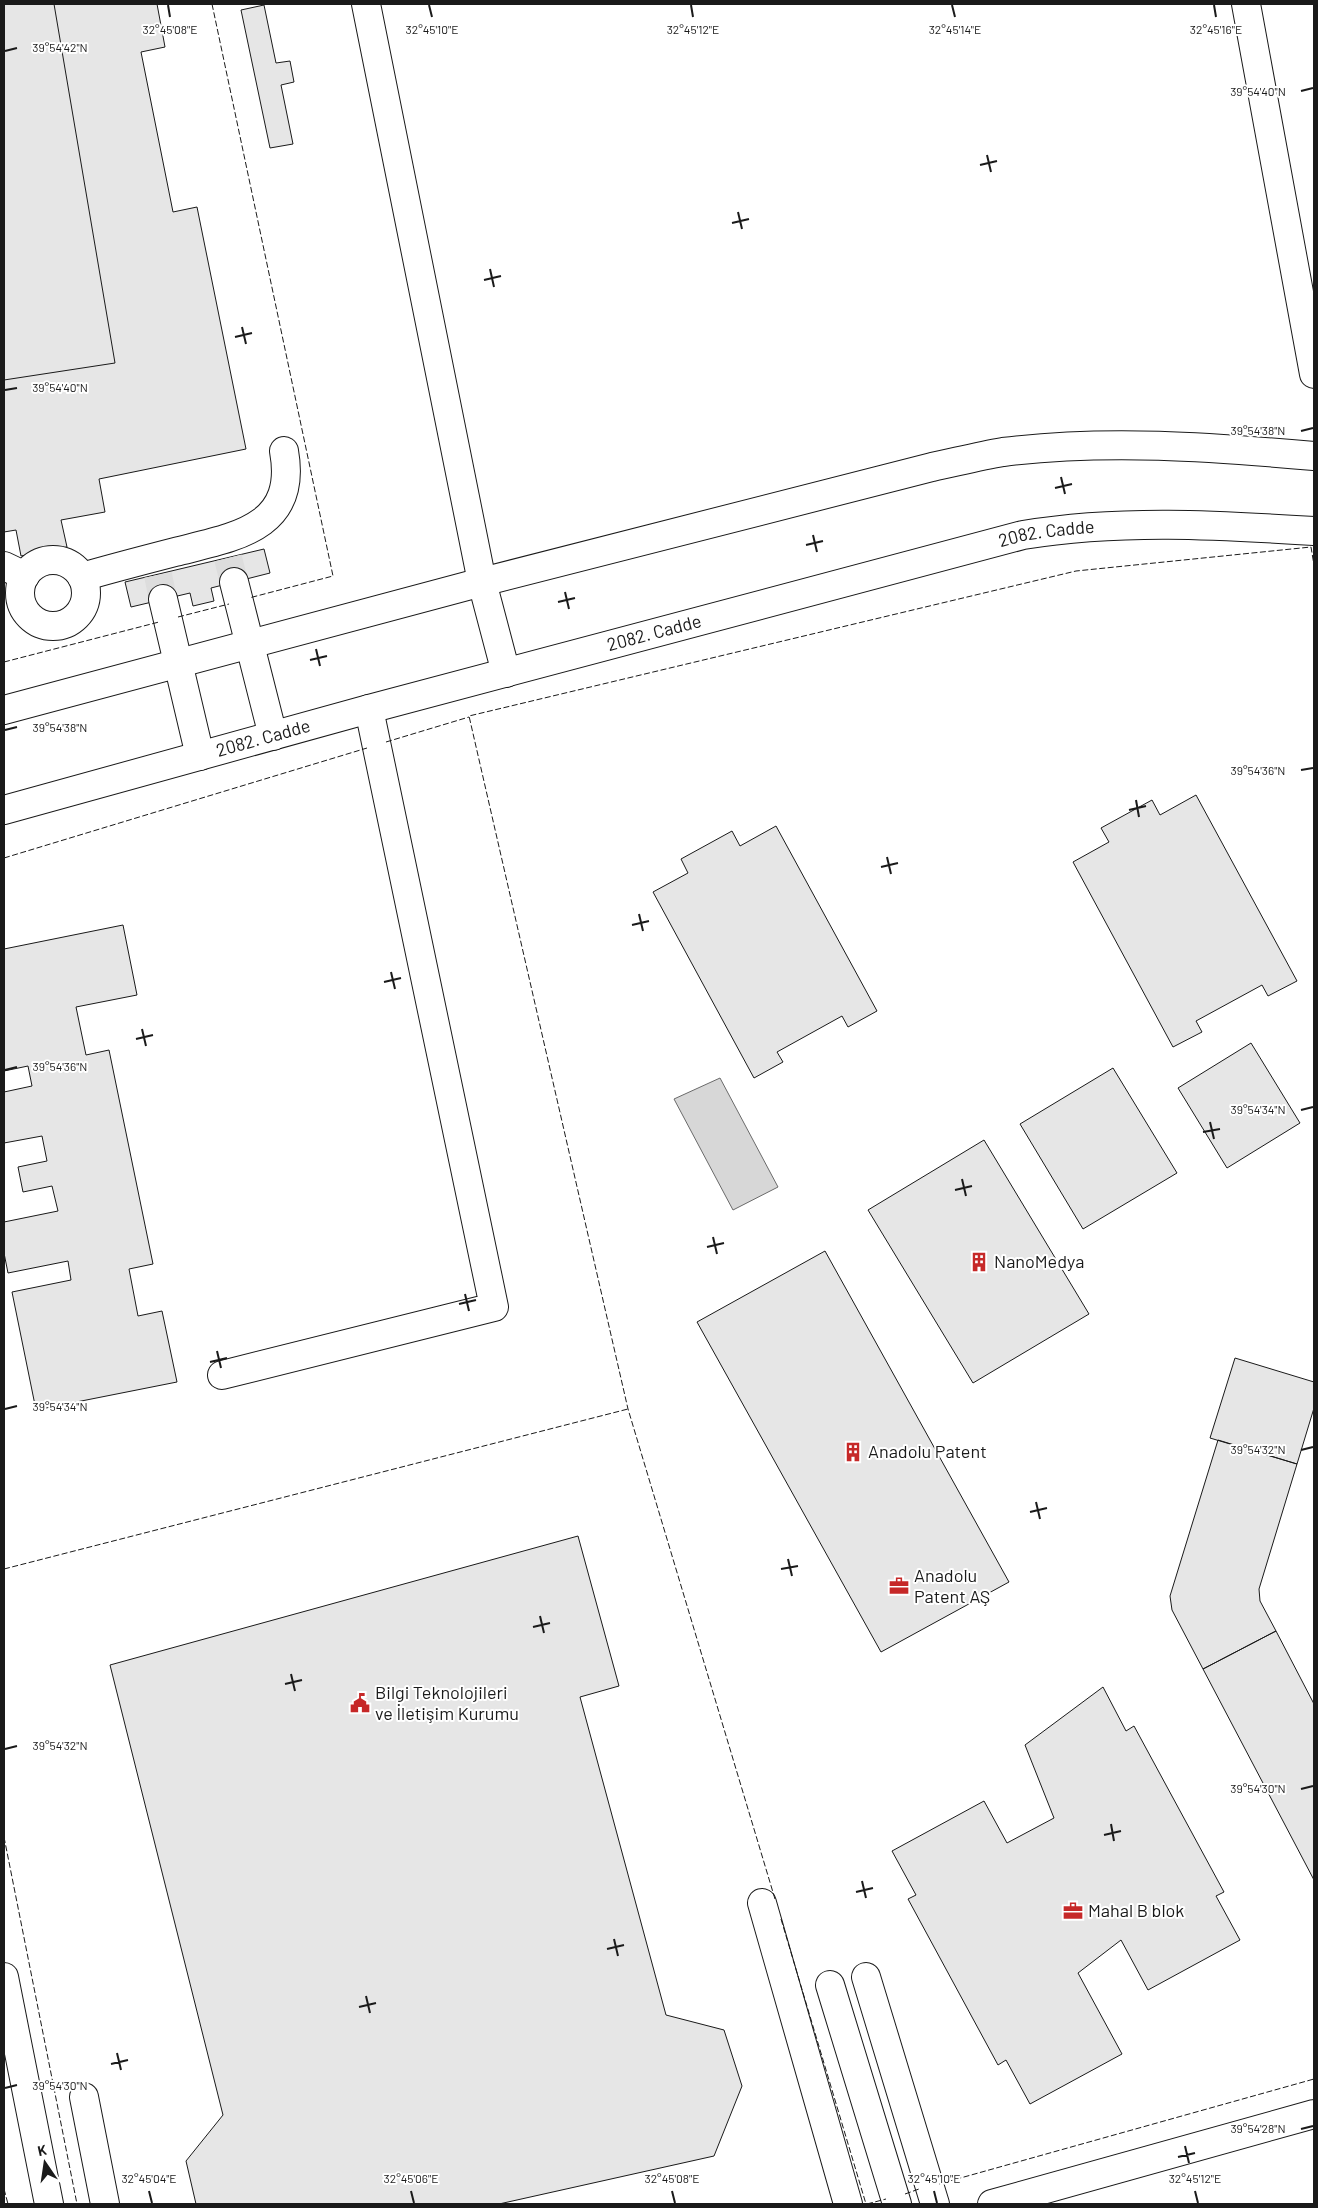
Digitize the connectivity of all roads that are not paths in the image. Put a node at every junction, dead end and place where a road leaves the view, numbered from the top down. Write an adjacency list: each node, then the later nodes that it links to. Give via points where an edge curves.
1 (366, 4): 11 (street)
2 (1246, 4): 3 (street)
3 (1314, 374)
4 (284, 451): 7 (street, via 288,468 280,502)
5 (1314, 456): 11 (street, via 1138,445 1065,446 1001,453 932,467)
6 (1314, 531): 14 (street, 2082. Cadde, via 1157,524 1063,528 1023,535)
7 (229, 560): 10 (street); 12 (street)
8 (14, 571): 9 (street, via 53,560 75,568); 9 (street, via 25,611 35,621 49,626 64,625 85,605 87,590)
9 (82, 577): 10 (street)
10 (158, 577): 13 (street)
11 (482, 582): 12 (street); 14 (street)
12 (250, 644): 13 (street); 17 (street)
13 (179, 663): 16 (street); 18 (street)
14 (506, 673): 15 (street, 2082. Cadde)
15 (369, 709): 17 (street, 2082. Cadde); 20 (street, via 494,1307)
16 (4, 710)
17 (273, 736): 18 (street, 2082. Cadde)
18 (200, 756): 19 (street, 2082. Cadde)
19 (4, 810)
20 (222, 1375)
21 (762, 1903): 29 (street)
22 (4, 1977): 27 (street)
23 (866, 1977): 31 (street)
24 (830, 1985): 30 (street)
25 (84, 2097): 28 (street)
26 (1314, 2114): 32 (street)
27 (49, 2204)
28 (105, 2204)
29 (848, 2204)
30 (897, 2204)
31 (935, 2204)
32 (992, 2204)

